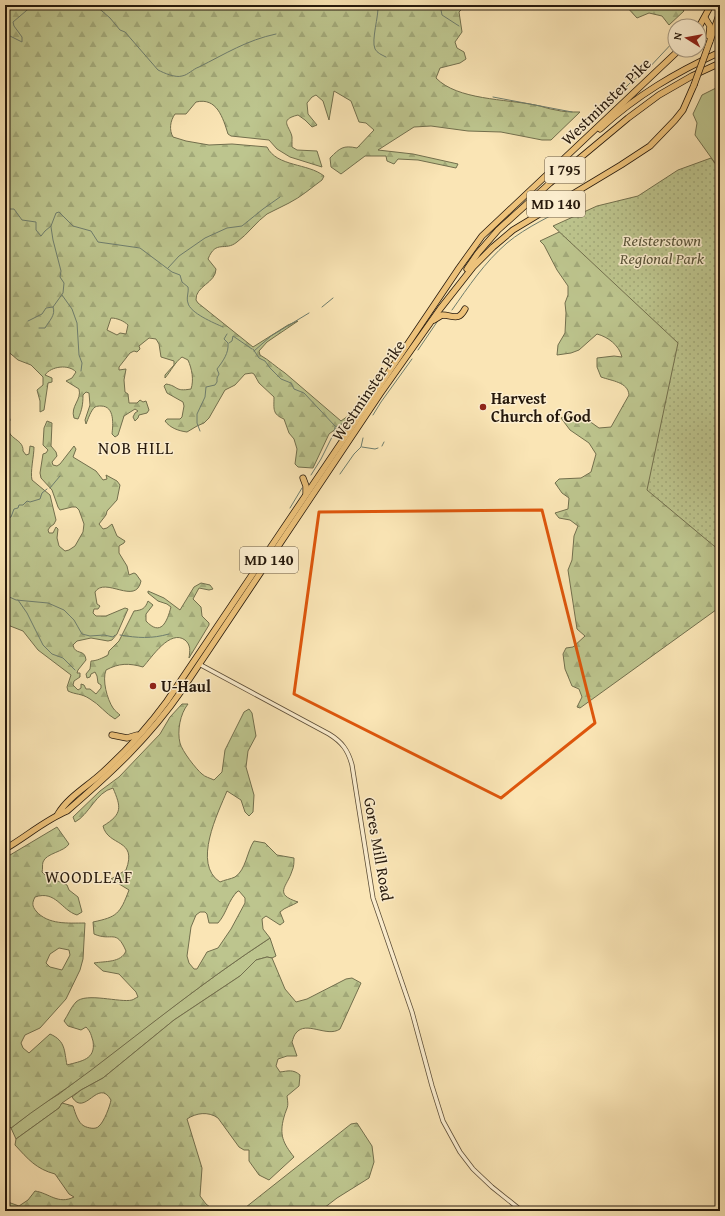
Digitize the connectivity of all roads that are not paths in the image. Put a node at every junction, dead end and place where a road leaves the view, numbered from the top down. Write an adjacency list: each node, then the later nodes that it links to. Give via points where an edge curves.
1 (711, 5): 3 (highway)
2 (720, 13): 4 (highway); 6 (highway, Westminster Pike / MD 140)
3 (705, 18)
4 (707, 18)
5 (707, 21): 6 (highway, via 710,26)
6 (708, 42): 11 (highway, Westminster Pike / MD 140, bridge, via 683,110 667,130 650,146 525,222 502,239 473,267)
7 (720, 52): 10 (highway, I 795, via 651,88)
8 (670, 58): 10 (highway, Westminster Pike / MD 140)
9 (720, 63): 11 (highway, I 795, via 659,95 550,183 488,240)
10 (545, 178): 14 (highway, Westminster Pike / MD 140, via 472,249)
11 (440, 309): 13 (highway, Westminster Pike / MD 140)
12 (464, 309): 13 (highway, via 458,317 442,315)
13 (428, 326): 16 (highway, Westminster Pike / MD 140)
14 (320, 473): 15 (highway, Westminster Pike / MD 140); 15 (highway, via 311,479 303,478 307,487)
15 (305, 497): 16 (highway, Westminster Pike / MD 140)
16 (197, 664): 17 (highway, Westminster Pike / MD 140); 19 (highway, Westminster Pike / MD 140, via 173,704 133,750 67,811); 21 (street, Gores Mill Road, via 329,734 347,749 352,765 373,898 412,1012 443,1121 460,1152 473,1169)
17 (140, 734): 18 (highway, via 127,738); 19 (highway, Westminster Pike / MD 140, via 102,772 63,805)
18 (112, 735)
19 (58, 814): 20 (highway, Westminster Pike / MD 140)
20 (5, 849)
21 (522, 1211)

